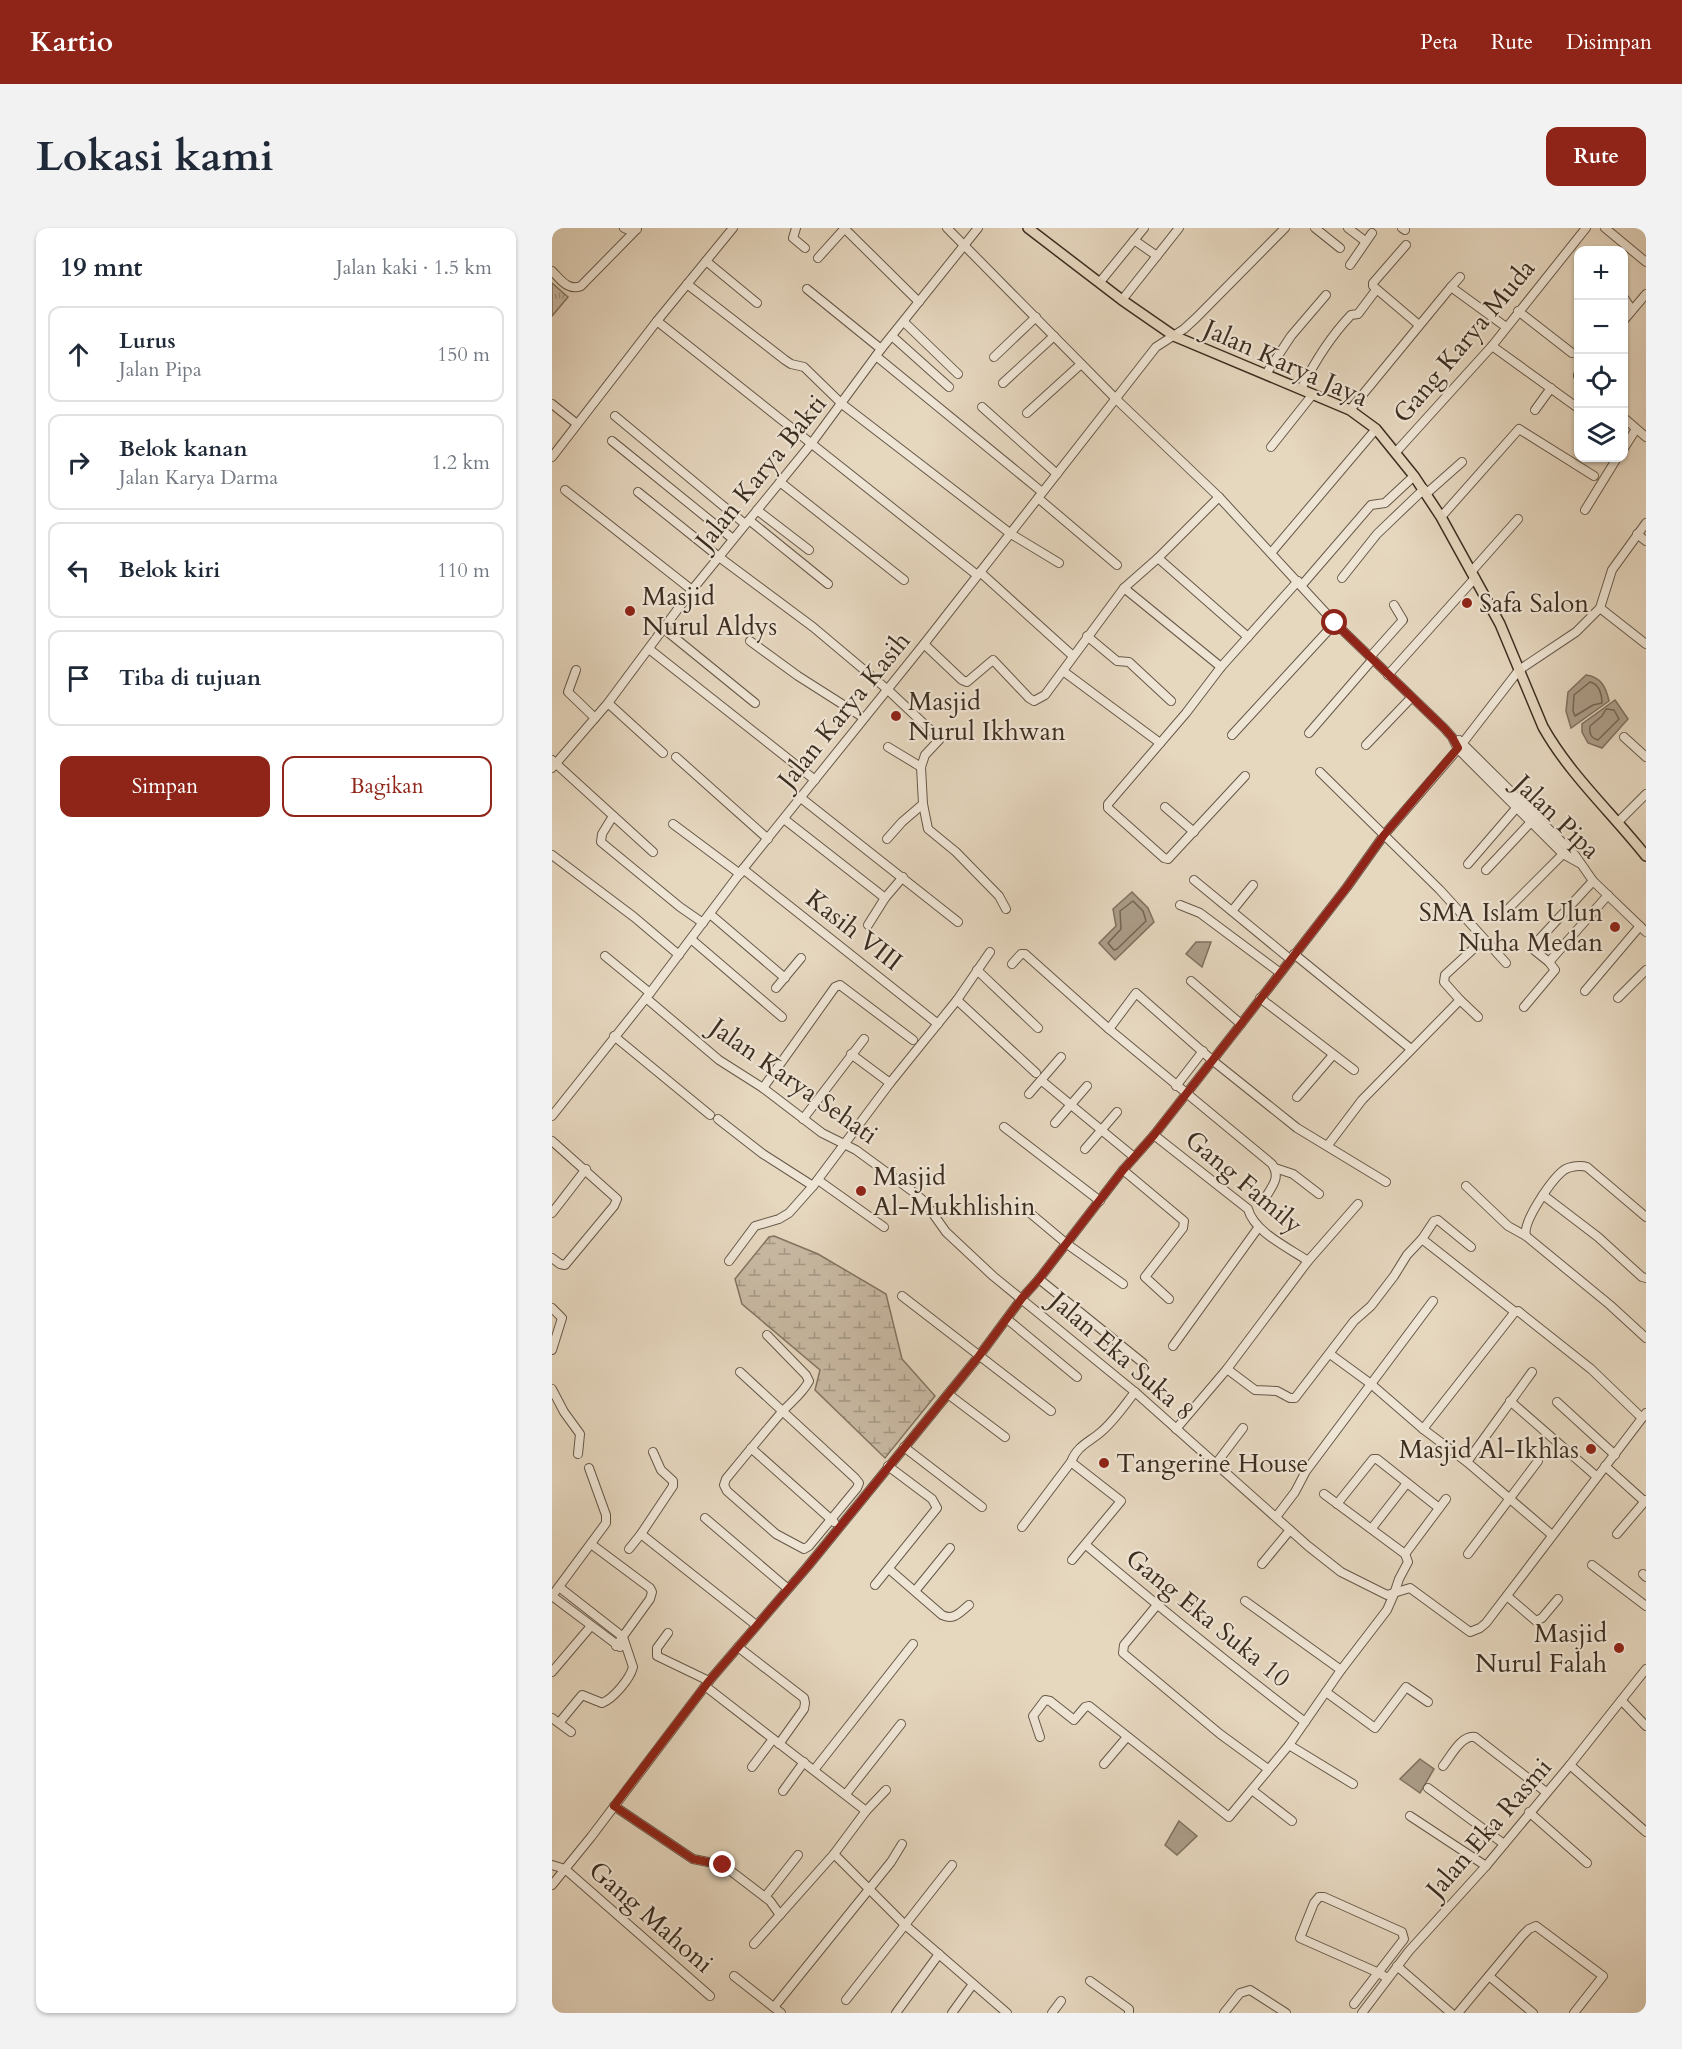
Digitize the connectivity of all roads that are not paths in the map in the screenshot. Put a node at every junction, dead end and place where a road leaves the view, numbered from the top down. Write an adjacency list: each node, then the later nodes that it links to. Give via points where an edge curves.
1 (624, 228): 14 (street)
2 (733, 228): 25 (street)
3 (796, 228): 21 (street, via 793,238)
4 (845, 228): 24 (street); 39 (street)
5 (947, 228): 19 (street)
6 (978, 228): 19 (street, Jalan Karya Bakti)
7 (1028, 228): 30 (main road, Jalan Karya Jaya)
8 (1144, 228): 17 (street)
9 (1179, 228): 23 (street)
10 (1315, 228): 22 (street)
11 (1348, 228): 18 (street)
12 (1586, 228): 42 (street, Gang Karya Muda)
13 (1605, 228): 26 (street)
14 (637, 229): 28 (street, via 581,286 568,286)
15 (1283, 229): 51 (street, Jalan Karya Kasih)
16 (1372, 233): 18 (street)
17 (1134, 240): 23 (street); 30 (street)
18 (1365, 242): 27 (street)
19 (963, 245): 39 (street, Jalan Karya Bakti); 44 (street)
20 (1406, 245): 34 (street, via 1373,283)
21 (805, 248)
22 (1340, 248)
23 (1157, 256): 37 (street)
24 (818, 258)
25 (706, 261): 31 (street); 40 (street)
26 (1646, 262)
27 (1350, 265)
28 (552, 271)
29 (1460, 278): 32 (street)
30 (1100, 282): 37 (main road, Jalan Karya Jaya)
31 (687, 284): 45 (street); 67 (street, via 784,360 804,367)
32 (1451, 287): 47 (street); 48 (street)
33 (807, 290): 53 (street)
34 (1377, 290): 47 (street); 63 (street, via 1358,315 1352,315 1329,341)
35 (1646, 294): 41 (street)
36 (1326, 295): 59 (street, via 1291,336)
37 (1122, 300): 51 (main road, Jalan Karya Jaya)
38 (1624, 300): 41 (street)
39 (919, 302): 46 (street, Jalan Karya Bakti)
40 (758, 303)
41 (1632, 310): 43 (street)
42 (1518, 311): 48 (street, Gang Karya Muda); 54 (street)
43 (1628, 314)
44 (1036, 317): 50 (street); 56 (street)
45 (657, 321): 75 (street); 81 (street)
46 (904, 321): 49 (street, Jalan Karya Bakti); 58 (street)
47 (1419, 325): 70 (street)
48 (1506, 327): 52 (street, Gang Karya Muda)
49 (892, 336): 53 (street, Jalan Karya Bakti); 61 (street)
50 (1054, 336): 57 (street); 60 (street)
51 (1174, 336): 59 (main road, Jalan Karya Jaya); 65 (street, Jalan Karya Kasih, via 1156,347)
52 (1492, 346): 62 (street); 83 (street, Gang Karya Muda)
53 (881, 349): 55 (street, Jalan Karya Bakti)
54 (1572, 353)
55 (876, 356): 67 (street, Jalan Karya Bakti); 94 (street)
56 (994, 357)
57 (1082, 364): 65 (street); 72 (street)
58 (958, 374)
59 (1266, 374): 63 (main road, Jalan Karya Jaya)
60 (1003, 383)
61 (949, 387)
62 (1551, 388): 68 (street); 71 (street)
63 (1301, 389): 64 (main road, Jalan Karya Jaya)
64 (1313, 394): 70 (main road, Jalan Karya Jaya); 82 (street)
65 (1117, 400): 87 (street, Jalan Karya Kasih); 95 (street)
66 (552, 404): 75 (street)
67 (842, 404): 81 (street, Jalan Karya Bakti); 102 (street)
68 (1574, 405)
69 (982, 407): 87 (street)
70 (1350, 410): 76 (main road, Jalan Karya Jaya)
71 (1535, 410)
72 (1028, 413)
73 (615, 416): 100 (street)
74 (1628, 422): 77 (street)
75 (577, 424): 84 (street)
76 (1376, 429): 83 (main road, Jalan Karya Jaya); 107 (street)
77 (1636, 429): 78 (street); 80 (street)
78 (1646, 436)
79 (612, 441): 104 (street)
80 (1628, 441)
81 (811, 444): 90 (street, Jalan Karya Bakti); 112 (street)
82 (1271, 447)
83 (1396, 452): 88 (main road, Jalan Karya Jaya)
84 (552, 457)
85 (1462, 462): 92 (street)
86 (1615, 462): 97 (street)
87 (1057, 474): 94 (street, Jalan Karya Kasih)
88 (1414, 476): 92 (main road, Jalan Karya Jaya); 116 (street, via 1385,503 1371,505)
89 (1594, 476): 98 (street, via 1519,429)
90 (780, 482): 96 (street, Jalan Karya Bakti); 115 (street)
91 (565, 490): 119 (street)
92 (1425, 491): 98 (main road, Jalan Karya Jaya); 114 (street, via 1377,534)
93 (638, 492): 108 (street)
94 (1040, 495): 102 (street, Jalan Karya Kasih); 111 (street)
95 (1219, 497): 107 (street); 109 (street)
96 (757, 510): 100 (street, Jalan Karya Bakti); 106 (street)
97 (1585, 510)
98 (1442, 517): 113 (main road, Jalan Karya Jaya)
99 (1518, 519): 113 (street)
100 (747, 522): 104 (street, Jalan Karya Bakti); 117 (street)
101 (1646, 523): 103 (street)
102 (1011, 534): 110 (street); 112 (street, Jalan Karya Kasih)
103 (1637, 534): 105 (street); 121 (street, via 1612,570)
104 (733, 539): 108 (street, Jalan Karya Bakti)
105 (1646, 541)
106 (809, 550)
107 (1271, 553): 116 (street)
108 (719, 557): 119 (street, Jalan Karya Bakti); 137 (street, via 813,627)
109 (1158, 558): 118 (street); 125 (street)
110 (1059, 563)
111 (1117, 565)
112 (979, 573): 127 (street, Jalan Karya Kasih); 130 (street)
113 (1473, 575): 134 (main road, Jalan Karya Jaya); 136 (street)
114 (1342, 578)
115 (904, 580)
116 (1300, 583): 122 (street); 125 (street)
117 (828, 584)
118 (1124, 588): 124 (street); 132 (street)
119 (692, 590): 123 (street, Jalan Karya Bakti)
120 (1394, 605): 131 (street, via 1403,620)
121 (1600, 608): 128 (street); 134 (street, via 1576,632)
122 (1335, 623): 131 (street); 145 (street)
123 (664, 629): 129 (street, Jalan Karya Bakti); 141 (street)
124 (1087, 636): 130 (street); 139 (street, via 1119,663 1129,662)
125 (1248, 638): 132 (street)
126 (750, 641): 143 (street)
127 (924, 644): 135 (street, via 967,682 993,660 1035,701 1045,695); 137 (street, Jalan Karya Kasih)
128 (1646, 644)
129 (649, 649): 140 (street, Jalan Karya Bakti); 158 (street)
130 (1073, 656): 135 (street)
131 (1371, 658): 136 (street); 144 (street)
132 (1221, 667): 147 (street)
133 (576, 670): 142 (street, via 569,694)
134 (1519, 670): 149 (street); 167 (main road, Jalan Karya Jaya, via 1552,743 1569,768)
135 (1063, 671): 147 (street)
136 (1388, 675): 138 (street)
137 (888, 690): 143 (street, Jalan Karya Kasih); 155 (street, via 940,739 925,755)
138 (1411, 698): 148 (street); 149 (street)
139 (1170, 701)
140 (608, 703): 142 (street, Jalan Karya Bakti); 151 (street)
141 (755, 704)
142 (595, 718): 154 (street, Jalan Karya Bakti)
143 (864, 718): 158 (street, Jalan Karya Kasih)
144 (1309, 733)
145 (1232, 735)
146 (1624, 737): 153 (street)
147 (1160, 743): 169 (street, via 1108,808 1164,858 1172,857)
148 (1366, 745)
149 (1460, 745): 162 (street, Jalan Pipa); 170 (street)
150 (888, 747): 155 (street)
151 (663, 753)
152 (676, 757): 171 (street)
153 (1646, 758)
154 (553, 764): 164 (street)
155 (921, 767): 161 (street)
156 (1320, 772): 170 (street)
157 (1245, 776): 169 (street)
158 (815, 780): 160 (street, Jalan Karya Kasih)
159 (1646, 794): 167 (street)
160 (801, 798): 165 (street, Jalan Karya Kasih); 181 (street)
161 (923, 804): 172 (street); 188 (street, via 928,829 970,866)
162 (1518, 805): 166 (street, Jalan Pipa); 178 (street)
163 (1165, 807): 169 (street)
164 (613, 816): 173 (street); 193 (street, via 602,834 602,842)
165 (784, 819): 171 (street, Jalan Karya Kasih); 186 (street)
166 (1533, 820): 174 (street, Jalan Pipa); 177 (street, via 1575,855); 179 (street)
167 (1619, 821): 176 (main road, Jalan Karya Jaya)
168 (674, 824): 180 (street, Kasih VIII)
169 (1194, 832)
170 (1384, 835): 197 (street, via 1440,890); 201 (street)
171 (768, 838): 180 (street, Jalan Karya Kasih)
172 (887, 839)
173 (653, 852)
174 (1563, 854): 177 (street, Jalan Pipa); 191 (street)
175 (552, 855): 199 (street)
176 (1646, 856)
177 (1579, 863): 183 (street, Jalan Pipa)
178 (1468, 864)
179 (1486, 870)
180 (742, 872): 190 (street, Jalan Karya Kasih); 221 (street, Kasih VIII)
181 (903, 877): 186 (street); 192 (street)
182 (1194, 880): 189 (street)
183 (1593, 881): 185 (street, Jalan Pipa); 203 (street, via 1534,945 1534,950)
184 (1253, 885): 189 (street)
185 (1608, 895): 195 (street, Jalan Pipa); 203 (street)
186 (885, 898): 194 (street)
187 (1180, 905): 208 (street, via 1200,913)
188 (1006, 909)
189 (1232, 911): 201 (street)
190 (710, 914): 193 (street, Jalan Karya Kasih); 209 (street)
191 (1501, 916)
192 (958, 922)
193 (703, 923): 196 (street, Jalan Karya Kasih)
194 (868, 925)
195 (1643, 929): 212 (street)
196 (691, 939): 199 (street, Jalan Karya Kasih); 219 (street)
197 (1483, 940): 204 (street); 217 (street, via 1445,975 1444,982)
198 (990, 952): 206 (street)
199 (679, 955): 213 (street, Jalan Karya Kasih)
200 (605, 956): 213 (street, Jalan Karya Sehati)
201 (1292, 956): 208 (street); 228 (street)
202 (801, 958): 209 (street)
203 (1549, 962): 218 (street, via 1555,970)
204 (1506, 963)
205 (1012, 964): 224 (street, via 1024,954)
206 (977, 970): 216 (street); 223 (street)
207 (1646, 970): 215 (street)
208 (1279, 972): 214 (street)
209 (785, 978): 211 (street)
210 (1191, 981): 222 (street)
211 (776, 988)
212 (1585, 991)
213 (648, 995): 225 (street, Jalan Karya Kasih); 240 (street, Jalan Karya Sehati, via 719,1060)
214 (1260, 998): 222 (street); 231 (street)
215 (1618, 998)
216 (957, 1000): 221 (street); 235 (street)
217 (1460, 1000): 220 (street); 228 (street)
218 (1524, 1007)
219 (782, 1017)
220 (1478, 1017)
221 (938, 1024): 237 (street)
222 (1241, 1024): 233 (street)
223 (1038, 1028)
224 (1109, 1029): 229 (street, via 1136,993); 239 (street)
225 (615, 1036): 246 (street, Jalan Karya Kasih); 261 (street, via 763,1154)
226 (864, 1038): 230 (street)
227 (913, 1040): 240 (street, via 840,985)
228 (1411, 1049): 254 (street, via 1362,1100)
229 (1203, 1051): 233 (street); 239 (street)
230 (851, 1054): 237 (street); 247 (street)
231 (1333, 1055): 234 (street); 243 (street)
232 (1061, 1057): 236 (street)
233 (1212, 1060): 241 (street); 254 (street, via 1297,1128)
234 (1354, 1070)
235 (1036, 1073)
236 (1042, 1081): 242 (street); 244 (street)
237 (890, 1083): 253 (street)
238 (1087, 1086): 244 (street)
239 (1176, 1086): 241 (street)
240 (762, 1088): 247 (street, Jalan Karya Sehati)
241 (1185, 1093): 251 (street); 257 (street)
242 (1029, 1094)
243 (1297, 1097)
244 (1071, 1105): 248 (street); 250 (street)
245 (1117, 1112): 250 (street)
246 (552, 1116)
247 (802, 1119): 253 (street, Jalan Karya Sehati)
248 (1055, 1123)
249 (1004, 1127): 266 (street)
250 (1101, 1131): 255 (street); 256 (street)
251 (1154, 1135): 256 (street); 272 (street, Gang Family, via 1248,1209)
252 (552, 1141): 258 (street)
253 (845, 1143): 261 (street); 284 (street, Jalan Karya Sehati, via 924,1201 946,1232)
254 (1328, 1145): 260 (street)
255 (1085, 1149)
256 (1134, 1156): 259 (street)
257 (1275, 1168): 263 (street, via 1293,1174); 264 (street, via 1276,1179)
258 (586, 1169): 268 (street); 277 (street, via 617,1202 565,1265)
259 (1123, 1170): 266 (street); 285 (street, via 1184,1221 1183,1228 1145,1277)
260 (1386, 1182)
261 (815, 1183): 271 (street); 278 (street, via 789,1213 755,1226)
262 (1466, 1186): 273 (street, via 1508,1226)
263 (1319, 1194)
264 (1268, 1195)
265 (1543, 1195): 270 (street, via 1565,1169 1585,1166); 273 (street, via 1525,1228); 280 (street)
266 (1100, 1201): 275 (street)
267 (1358, 1204): 279 (street)
268 (552, 1213)
269 (1030, 1213): 275 (street)
270 (1646, 1217)
271 (884, 1227)
272 (1258, 1228): 279 (street, Gang Family); 292 (street)
273 (1526, 1236): 291 (street)
274 (1422, 1239): 276 (street, via 1438,1220); 288 (street); 294 (street)
275 (1067, 1244): 281 (street); 282 (street)
276 (1471, 1247)
277 (552, 1258)
278 (729, 1261)
279 (1308, 1261): 297 (street)
280 (1646, 1278)
281 (1039, 1279): 284 (street); 296 (street)
282 (1123, 1284)
283 (902, 1296): 295 (street)
284 (1022, 1298): 289 (street); 303 (street, Jalan Eka Suka 8)
285 (1168, 1299)
286 (1433, 1301): 301 (street)
287 (552, 1308): 293 (street, via 562,1317)
288 (1515, 1312): 309 (street, via 1519,1311); 312 (street)
289 (1006, 1318): 295 (street); 300 (street)
290 (767, 1335): 308 (street, via 809,1379)
291 (1646, 1338)
292 (1173, 1346)
293 (552, 1350)
294 (1330, 1354): 297 (street, via 1298,1395 1291,1398 1279,1391 1255,1390); 301 (street)
295 (979, 1356): 304 (street); 307 (street)
296 (1143, 1364)
297 (1227, 1369): 311 (street)
298 (740, 1372): 308 (street)
299 (1532, 1372): 305 (street)
300 (1077, 1377)
301 (1371, 1384): 312 (street); 335 (street)
302 (552, 1389): 317 (street, via 580,1434)
303 (1135, 1392): 311 (street, Jalan Eka Suka 8); 320 (street, via 1120,1413 1075,1452)
304 (948, 1394): 313 (street); 314 (street)
305 (1510, 1401): 321 (street); 326 (street)
306 (1557, 1402): 318 (street)
307 (1051, 1411)
308 (783, 1412): 315 (street); 337 (street, via 858,1481 857,1488)
309 (1644, 1415): 318 (street)
310 (1243, 1428): 322 (street)
311 (1176, 1429): 322 (street, Jalan Eka Suka 8)
312 (1424, 1429): 321 (street)
313 (1005, 1437)
314 (904, 1447): 323 (street); 333 (street)
315 (751, 1448): 337 (street); 337 (street, via 726,1479 723,1485 727,1491 776,1534 804,1549)
316 (654, 1452): 342 (street, via 674,1484)
317 (578, 1454)
318 (1615, 1455): 324 (street)
319 (1538, 1461): 329 (street)
320 (1071, 1462): 339 (street); 346 (street, via 1121,1501)
321 (1467, 1462): 329 (street)
322 (1215, 1465): 335 (street, Jalan Eka Suka 8)
323 (888, 1466): 338 (street); 354 (street, via 932,1499 936,1508)
324 (1605, 1466): 326 (street); 331 (street)
325 (589, 1468): 345 (street, via 607,1519)
326 (1596, 1476): 344 (street)
327 (1407, 1483): 332 (street, via 1373,1459); 334 (street); 340 (street)
328 (1324, 1494): 332 (street)
329 (1509, 1497): 344 (street); 350 (street)
330 (1446, 1499): 334 (street)
331 (1645, 1500): 343 (street)
332 (1337, 1504): 340 (street)
333 (982, 1507)
334 (1439, 1508): 349 (street)
335 (1276, 1517): 341 (street, Jalan Eka Suka 8)
336 (705, 1518): 357 (street)
337 (831, 1520): 338 (street)
338 (839, 1527): 357 (street)
339 (1022, 1527)
340 (1372, 1528): 349 (street)
341 (1290, 1530): 352 (street); 359 (street, Jalan Eka Suka 8, via 1341,1572 1387,1595)
342 (641, 1534): 348 (street); 367 (street)
343 (1617, 1534)
344 (1552, 1535): 361 (street)
345 (591, 1544): 356 (street); 370 (street, via 652,1592)
346 (1086, 1545): 351 (street); 365 (street, Gang Eka Suka 10)
347 (950, 1548): 358 (street)
348 (629, 1549)
349 (1405, 1554): 359 (street, via 1408,1562)
350 (1468, 1554)
351 (1072, 1560)
352 (1262, 1564)
353 (1592, 1564): 366 (street)
354 (890, 1569): 355 (street); 358 (street)
355 (875, 1585)
356 (559, 1587): 360 (street); 370 (street)
357 (787, 1588): 367 (street)
358 (915, 1592): 364 (street, via 948,1618)
359 (1394, 1594): 361 (street, Jalan Eka Suka 8, via 1410,1588 1470,1632 1486,1623); 376 (street, via 1387,1610)
360 (552, 1596): 368 (street)
361 (1507, 1596): 362 (street, via 1536,1621)
362 (1558, 1599)
363 (1245, 1601): 376 (street)
364 (969, 1605)
365 (1157, 1605): 383 (street, Gang Eka Suka 10); 397 (street, via 1124,1645 1123,1653 1220,1734)
366 (1646, 1605)
367 (756, 1625): 373 (street)
368 (591, 1626): 372 (street); 377 (street)
369 (668, 1633): 378 (street, via 657,1648 657,1656)
370 (623, 1637): 372 (street); 374 (street)
371 (913, 1644): 398 (street)
372 (616, 1646): 374 (street)
373 (738, 1647): 378 (street); 390 (street, via 806,1703)
374 (626, 1649): 384 (street, via 633,1669 607,1701 602,1703 582,1695)
375 (1646, 1669): 380 (street, Jalan Eka Rasmi)
376 (1341, 1670): 379 (street)
377 (552, 1672)
378 (707, 1684): 390 (street); 406 (street)
379 (1326, 1692): 381 (street, via 1375,1728 1407,1687); 383 (street)
380 (1622, 1701): 386 (street); 394 (street, Jalan Eka Rasmi)
381 (1428, 1702)
382 (552, 1718): 384 (street)
383 (1305, 1722): 391 (street)
384 (559, 1723): 387 (street)
385 (901, 1724): 405 (street)
386 (1646, 1726)
387 (571, 1732)
388 (1040, 1737): 389 (street, via 1033,1716 1047,1699 1074,1720 1089,1706)
389 (1127, 1737): 393 (street); 402 (street, via 1229,1817)
390 (776, 1742): 392 (street); 396 (street)
391 (1289, 1745): 397 (street); 399 (street)
392 (804, 1762): 398 (street); 403 (street)
393 (1104, 1764)
394 (1570, 1765): 404 (street, Jalan Eka Rasmi); 411 (street)
395 (1443, 1766): 404 (street, via 1464,1740 1475,1737)
396 (752, 1767)
397 (1269, 1769): 402 (street)
398 (814, 1770): 405 (street)
399 (1353, 1784)
400 (1428, 1788): 413 (street)
401 (886, 1790): 407 (street)
402 (1252, 1790): 410 (street)
403 (783, 1791)
404 (1546, 1792): 408 (street, Jalan Eka Rasmi)
405 (846, 1794): 407 (street)
406 (614, 1806): 420 (street); 423 (street, via 693,1859 723,1865)
407 (866, 1811): 414 (street)
408 (1530, 1812): 413 (street, Jalan Eka Rasmi); 416 (street)
409 (1410, 1816): 419 (street)
410 (1292, 1821)
411 (1646, 1832)
412 (902, 1844): 422 (street)
413 (1504, 1844): 419 (street, Jalan Eka Rasmi)
414 (834, 1854): 422 (street); 424 (street)
415 (798, 1855): 423 (street)
416 (1587, 1863)
417 (552, 1865): 420 (street)
418 (952, 1865): 425 (street)
419 (1486, 1866): 428 (street, Jalan Eka Rasmi)
420 (565, 1869): 421 (street); 435 (street, Gang Mahoni)
421 (552, 1885)
422 (868, 1889): 425 (street); 439 (street)
423 (765, 1897): 424 (street)
424 (780, 1915): 426 (street)
425 (904, 1924): 427 (street); 436 (street)
426 (754, 1944)
427 (939, 1954): 434 (street); 440 (street)
428 (1397, 1966): 432 (street, Jalan Eka Rasmi); 448 (street)
429 (1379, 1973): 429 (street, via 1300,1938 1319,1897 1402,1932 1404,1939); 432 (street); 438 (street)
430 (734, 1976): 439 (street)
431 (1489, 1976): 449 (street); 450 (street); 451 (street, via 1522,1936 1538,1927 1603,1976)
432 (1388, 1978): 447 (street, Jalan Eka Rasmi)
433 (1090, 1981): 444 (street, via 1130,2009)
434 (973, 1984): 441 (street); 442 (street)
435 (710, 1996)
436 (846, 2000)
437 (1061, 2001): 443 (street)
438 (1354, 2004)
439 (777, 2010)
440 (896, 2013)
441 (952, 2013)
442 (1007, 2013)
443 (1052, 2013)
444 (1130, 2013)
445 (1224, 2013): 446 (street, via 1240,1994 1250,1990)
446 (1286, 2013)
447 (1362, 2013)
448 (1451, 2013)
449 (1458, 2013)
450 (1533, 2013)
451 (1574, 2013)

